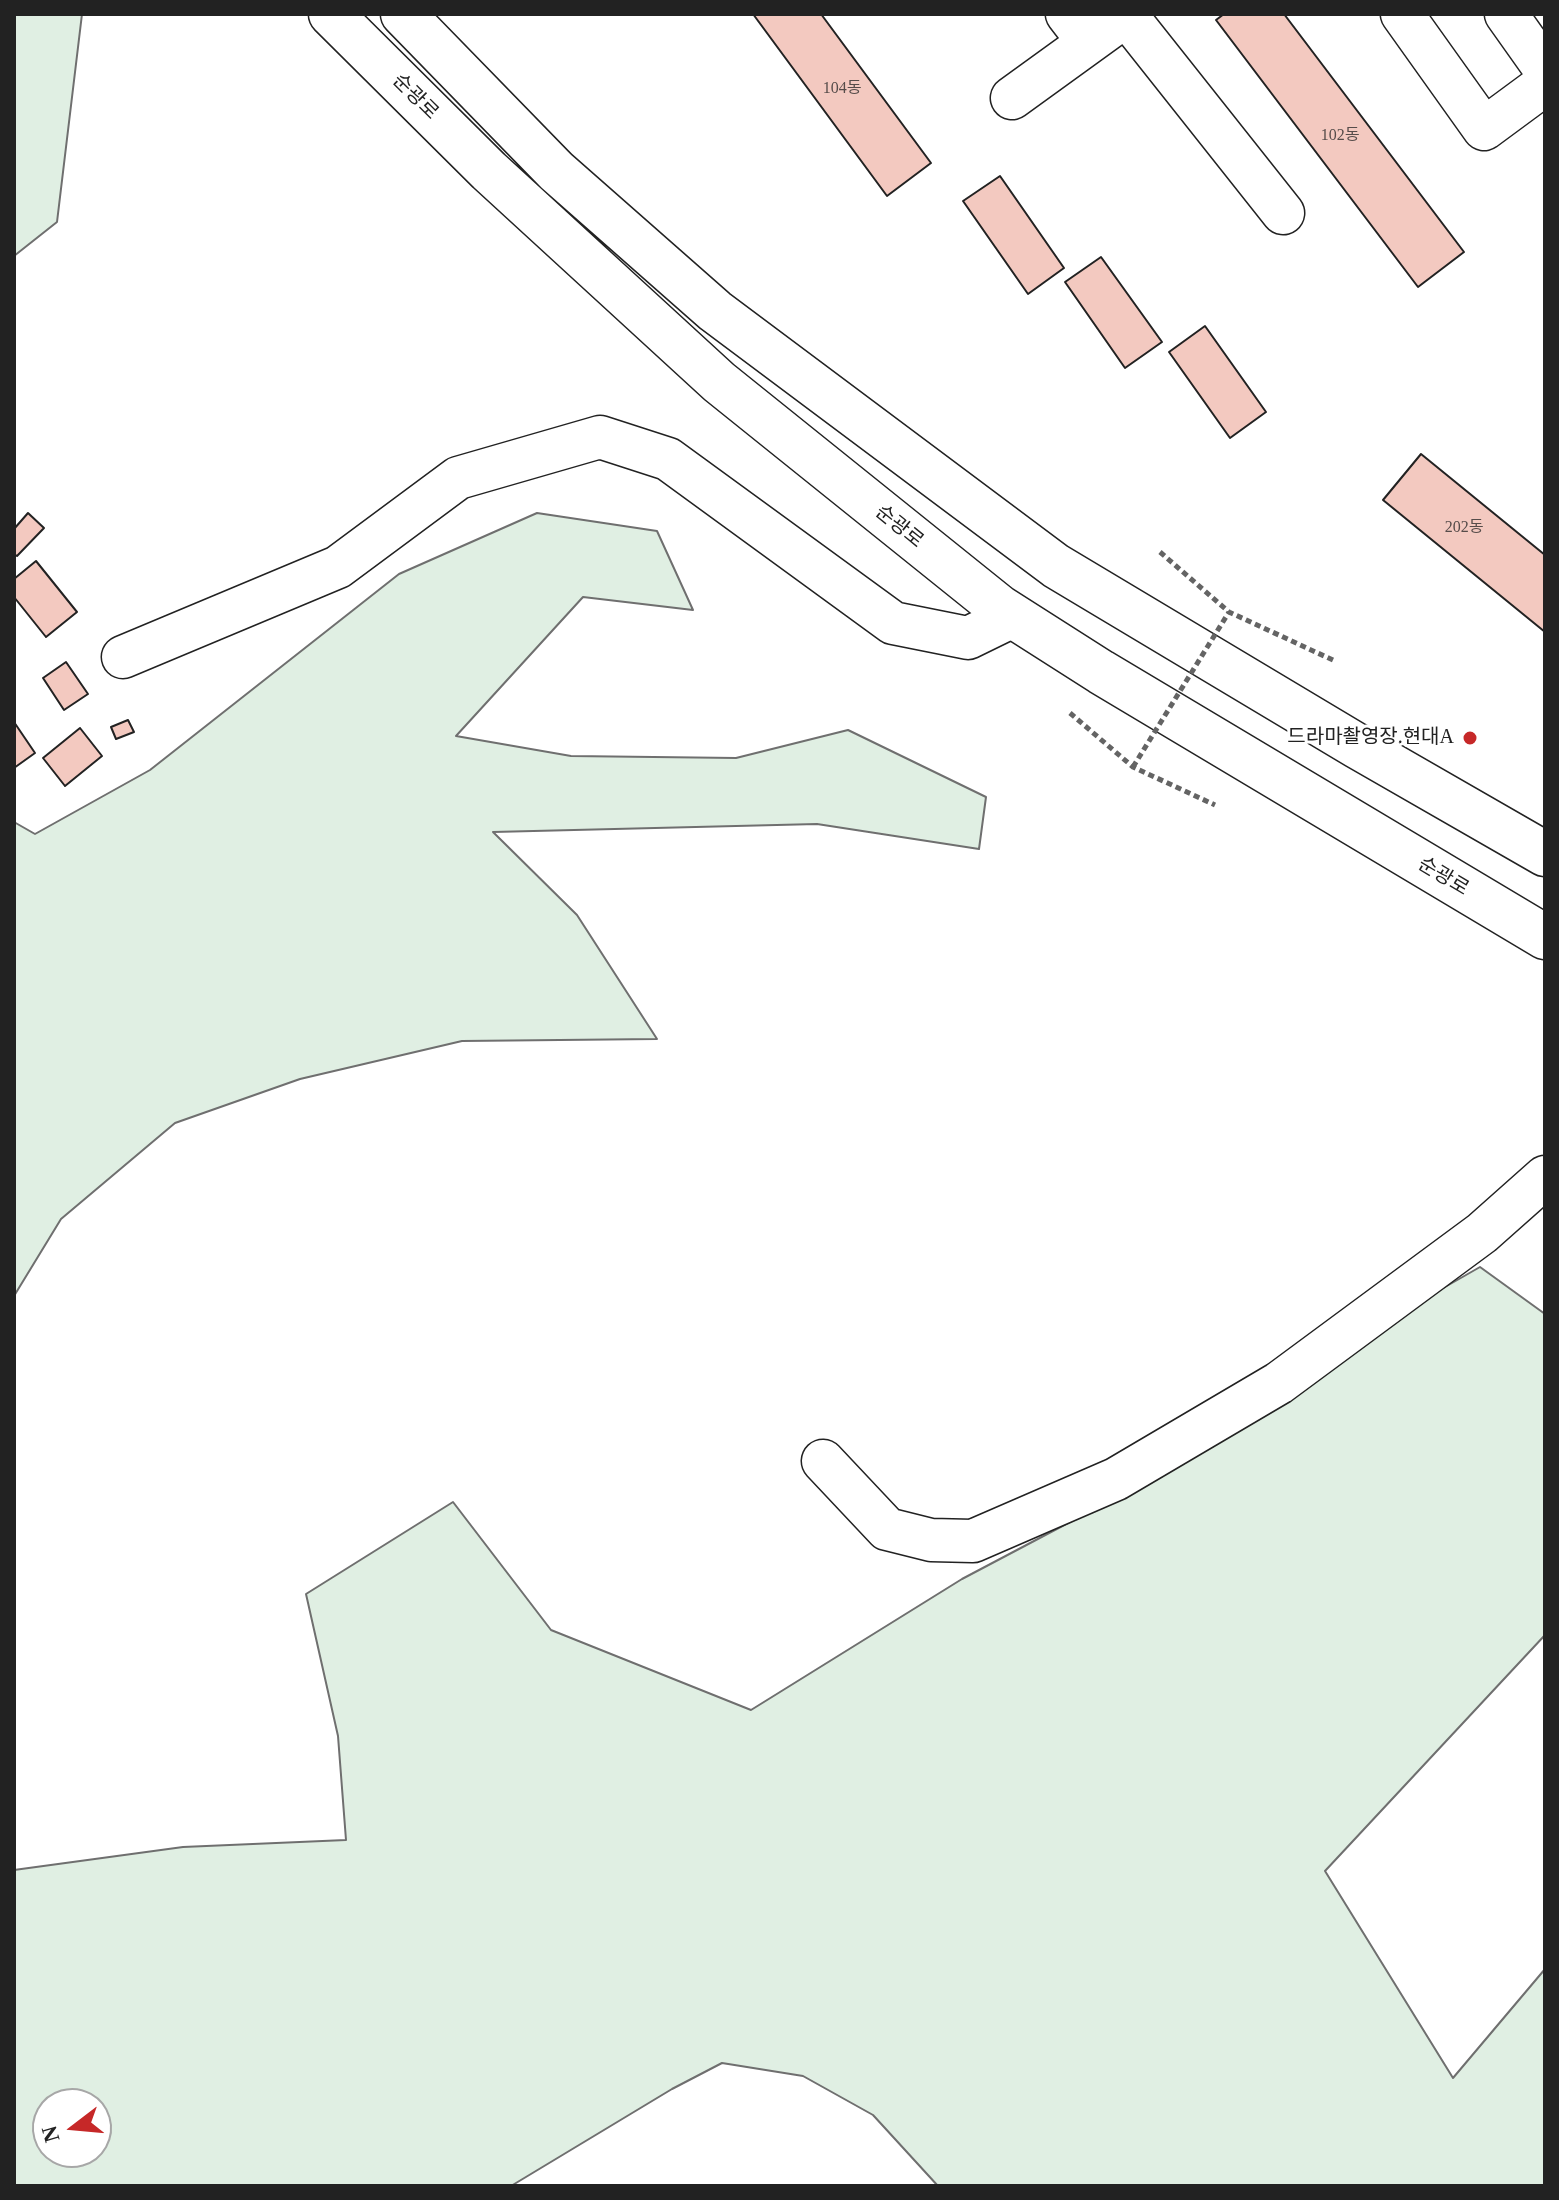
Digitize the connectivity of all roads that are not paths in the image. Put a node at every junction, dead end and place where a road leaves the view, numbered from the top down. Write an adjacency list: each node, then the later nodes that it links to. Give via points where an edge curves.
1 (331, 14): 11 (main road, 순광로, via 489,171 719,382)
2 (403, 14): 13 (main road, via 556,171 715,311 1056,566)
3 (1067, 14): 6 (lane, via 1077,27)
4 (1402, 14): 8 (lane, via 1484,129)
5 (1506, 14): 7 (lane)
6 (1127, 15): 9 (lane); 10 (lane)
7 (1545, 69)
8 (1545, 84)
9 (1012, 98)
10 (1283, 213)
11 (1013, 616): 12 (lane, via 968,638 893,623 668,459 600,437 458,478 338,567); 14 (main road, 순광로)
12 (123, 657)
13 (1545, 854)
14 (1545, 937)
15 (1545, 1177): 16 (lane, via 1482,1233 1279,1383 1116,1479 973,1541 931,1540 887,1529)
16 (823, 1461)

